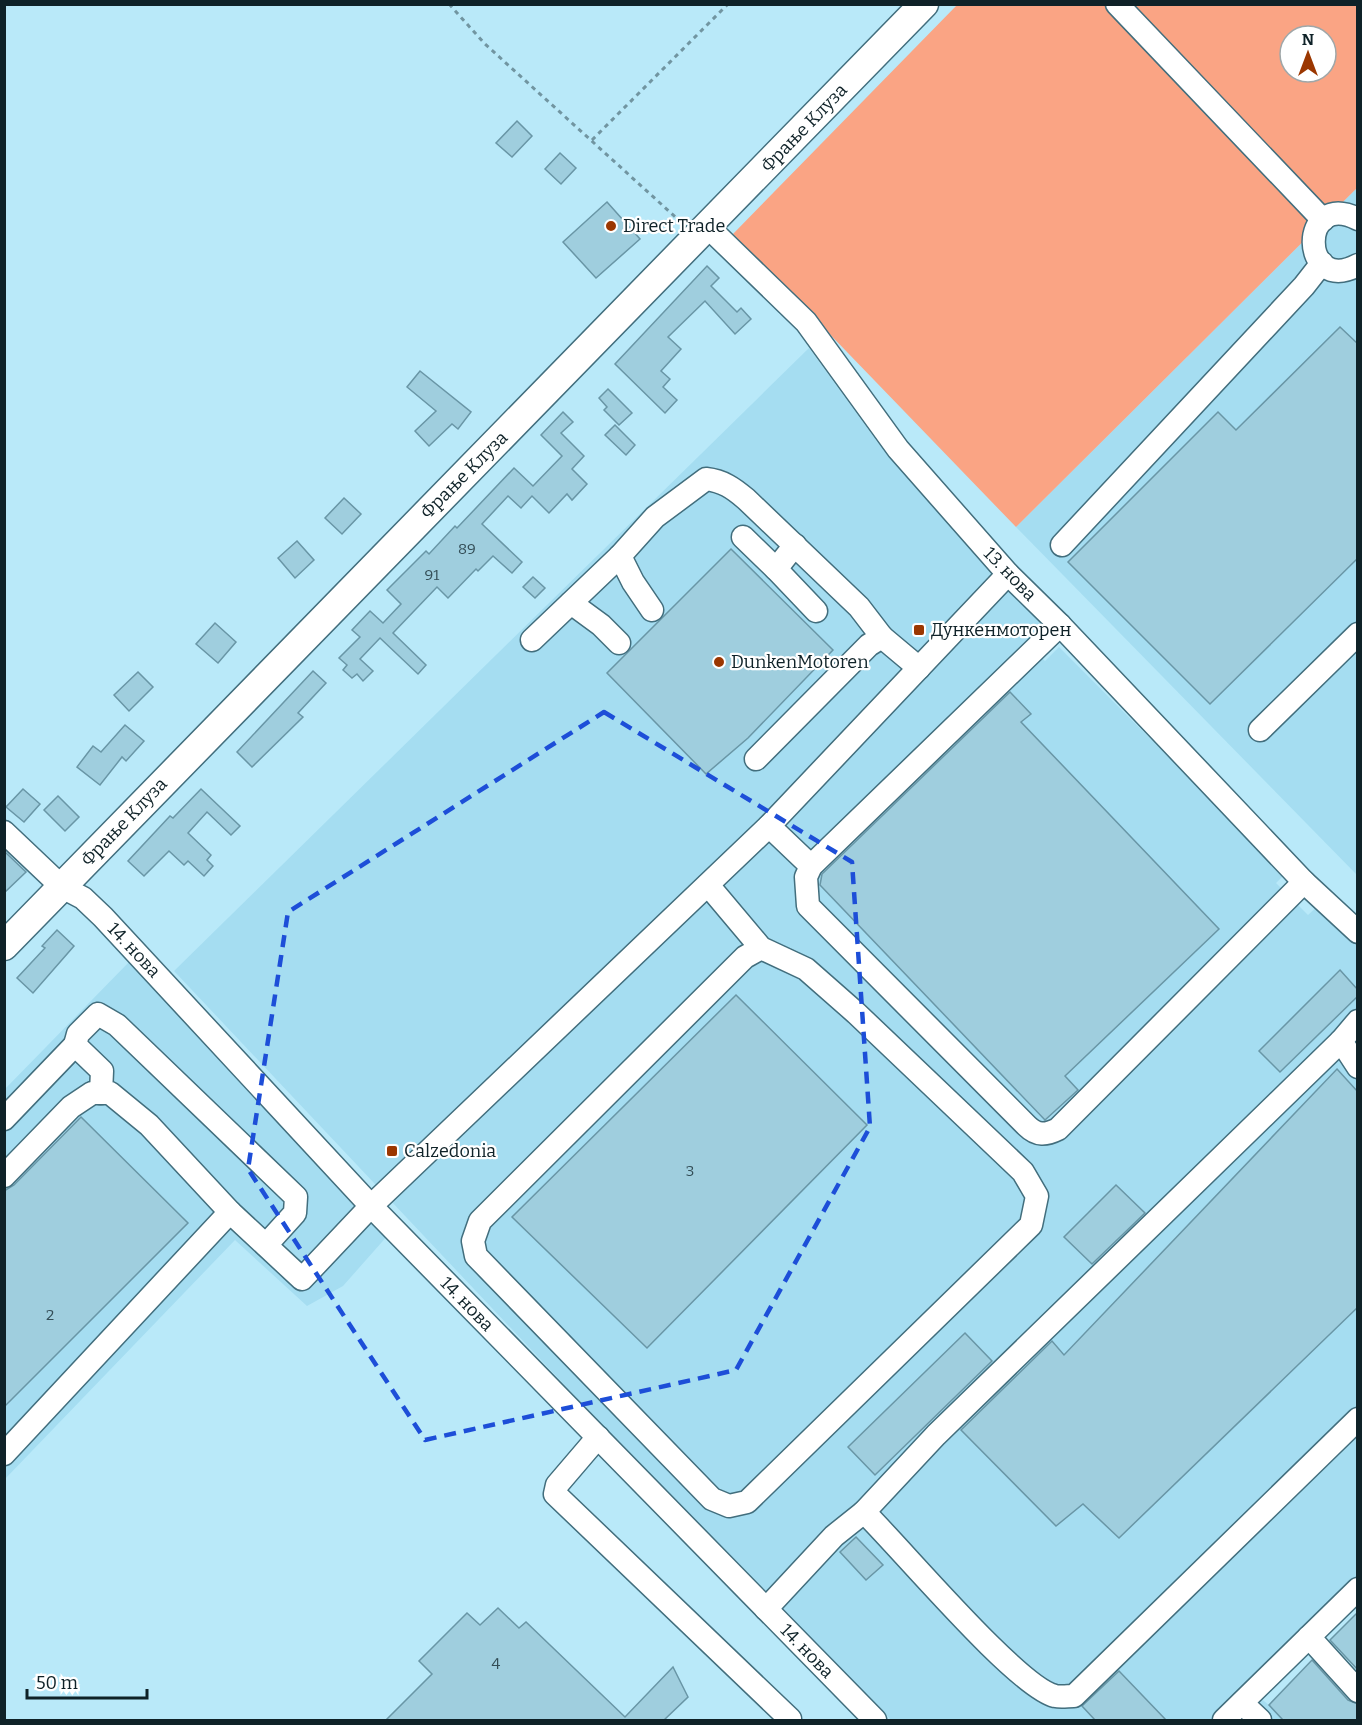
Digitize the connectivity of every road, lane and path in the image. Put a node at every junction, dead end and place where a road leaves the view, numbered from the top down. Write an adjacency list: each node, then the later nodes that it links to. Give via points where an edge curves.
1 (449, 4): 5 (path, via 485,44)
2 (728, 4): 5 (path)
3 (924, 4): 8 (main road, Фрање Клуза)
4 (1117, 4): 7 (street)
5 (592, 140): 8 (path)
6 (1358, 219): 7 (street, via 1340,213)
7 (1323, 220): 9 (street, via 1313,233 1312,242)
8 (702, 232): 16 (street, 13. нова, via 806,322 898,449); 33 (main road, Фрање Клуза)
9 (1322, 263): 10 (street, via 1336,270); 13 (street)
10 (1358, 265)
11 (743, 537): 15 (street)
12 (795, 545): 14 (street, via 732,488 706,479 655,517); 15 (street); 22 (street, via 859,607)
13 (1062, 545)
14 (620, 556): 17 (street); 18 (street)
15 (776, 569): 19 (street)
16 (1008, 574): 20 (street, 13. нова); 25 (street)
17 (571, 603): 23 (street); 24 (street)
18 (651, 610)
19 (816, 611)
20 (1060, 625): 30 (street); 31 (street, 13. нова)
21 (1358, 634): 26 (street)
22 (882, 637): 25 (street); 27 (street, via 868,645)
23 (532, 640)
24 (619, 643)
25 (919, 668): 28 (street)
26 (1260, 730)
27 (756, 759)
28 (769, 826): 30 (street); 32 (street)
29 (4, 832): 33 (street, 14. нова)
30 (811, 866): 31 (street, via 806,877 808,906 1034,1133 1047,1134 1058,1129)
31 (1304, 882): 34 (street, 13. нова)
32 (708, 885): 36 (street); 44 (street)
33 (62, 887): 35 (main road, Фрање Клуза); 44 (street, 14. нова, via 83,898 103,917)
34 (1358, 932)
35 (4, 946)
36 (761, 948): 36 (street, via 746,957 480,1221 473,1241 476,1256 712,1499 729,1506 747,1502 1031,1226 1037,1196 1023,1172 856,1012 806,969)
37 (1358, 1021): 38 (street)
38 (1341, 1041): 40 (street); 50 (street, via 936,1435)
39 (75, 1045): 41 (street, via 102,1071); 42 (street); 46 (street, via 78,1034 98,1014 105,1017 296,1197 295,1213)
40 (1358, 1067)
41 (101, 1093): 43 (street, via 92,1093 71,1107); 45 (street, via 110,1093 149,1125)
42 (4, 1119)
43 (4, 1176)
44 (371, 1206): 46 (street, via 302,1279); 48 (street, 14. нова)
45 (230, 1212): 46 (street); 49 (street)
46 (266, 1245)
47 (1358, 1419): 50 (street, via 1074,1696 1055,1696 1032,1683 988,1644)
48 (598, 1437): 52 (street, 14. нова); 56 (street, via 557,1485 555,1494)
49 (4, 1454)
50 (864, 1512): 52 (street, via 834,1536)
51 (1358, 1589): 53 (street)
52 (766, 1609): 57 (street, 14. нова)
53 (1309, 1637): 54 (street); 55 (street)
54 (1358, 1691)
55 (1242, 1703): 58 (street); 59 (street)
56 (790, 1719)
57 (875, 1720)
58 (1224, 1720)
59 (1260, 1720)

